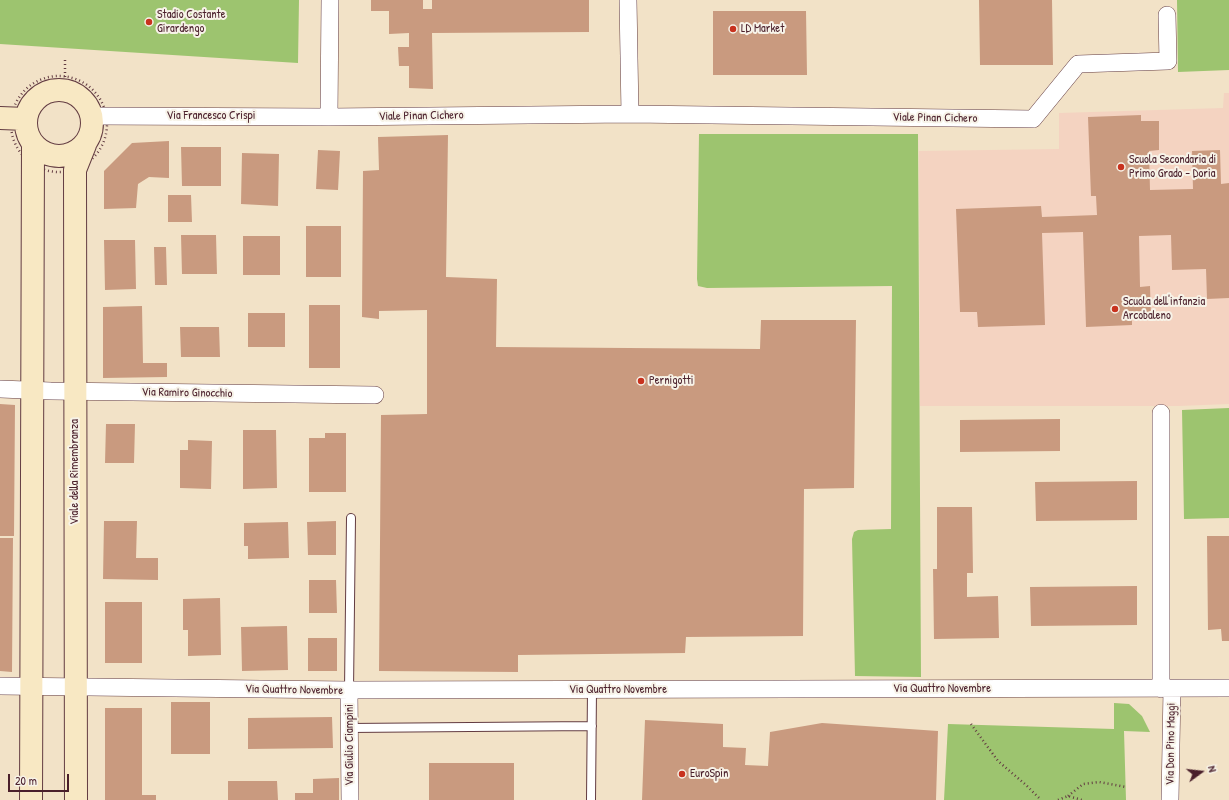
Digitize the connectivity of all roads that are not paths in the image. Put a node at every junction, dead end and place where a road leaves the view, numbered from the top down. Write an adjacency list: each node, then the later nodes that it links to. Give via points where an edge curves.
1 (330, 0): 6 (street)
2 (628, 0): 4 (street)
3 (1167, 15): 4 (street, Viale Pinan Cichero, via 1168,61 1078,64 1033,119)
4 (630, 114): 6 (street, Viale Pinan Cichero)
5 (99, 116): 6 (street, Via Francesco Crispi); 7 (street, via 82,98 63,90 43,94 29,109); 8 (street, Viale della Rimembranza)
6 (329, 117)
7 (13, 119): 9 (street, via 26,128)
8 (85, 145): 9 (street, via 69,156 59,157 40,151); 12 (street, Viale della Rimembranza, via 75,170)
9 (33, 154): 11 (street)
10 (0, 389): 11 (street, Via Ramiro Ginocchio)
11 (32, 391): 12 (street, Via Ramiro Ginocchio); 17 (street)
12 (75, 391): 13 (street, Via Ramiro Ginocchio); 18 (street, Viale della Rimembranza)
13 (375, 395)
14 (1161, 413): 20 (street)
15 (351, 518): 21 (lane)
16 (0, 686): 17 (street)
17 (31, 687): 18 (street, Via Quattro Novembre); 25 (street)
18 (76, 687): 21 (street, Via Quattro Novembre); 26 (street, Viale della Rimembranza)
19 (1229, 688): 20 (street, Via Quattro Novembre)
20 (1167, 689): 22 (street, Via Quattro Novembre); 29 (street, Via Don Pino Maggi)
21 (349, 690): 22 (street, Via Quattro Novembre); 24 (street, Via Giulio Ciampini)
22 (592, 690): 23 (lane)
23 (592, 726): 24 (lane); 28 (lane)
24 (349, 728): 27 (street, Via Giulio Ciampini)
25 (31, 800)
26 (76, 800)
27 (350, 800)
28 (592, 800)
29 (1170, 800)

